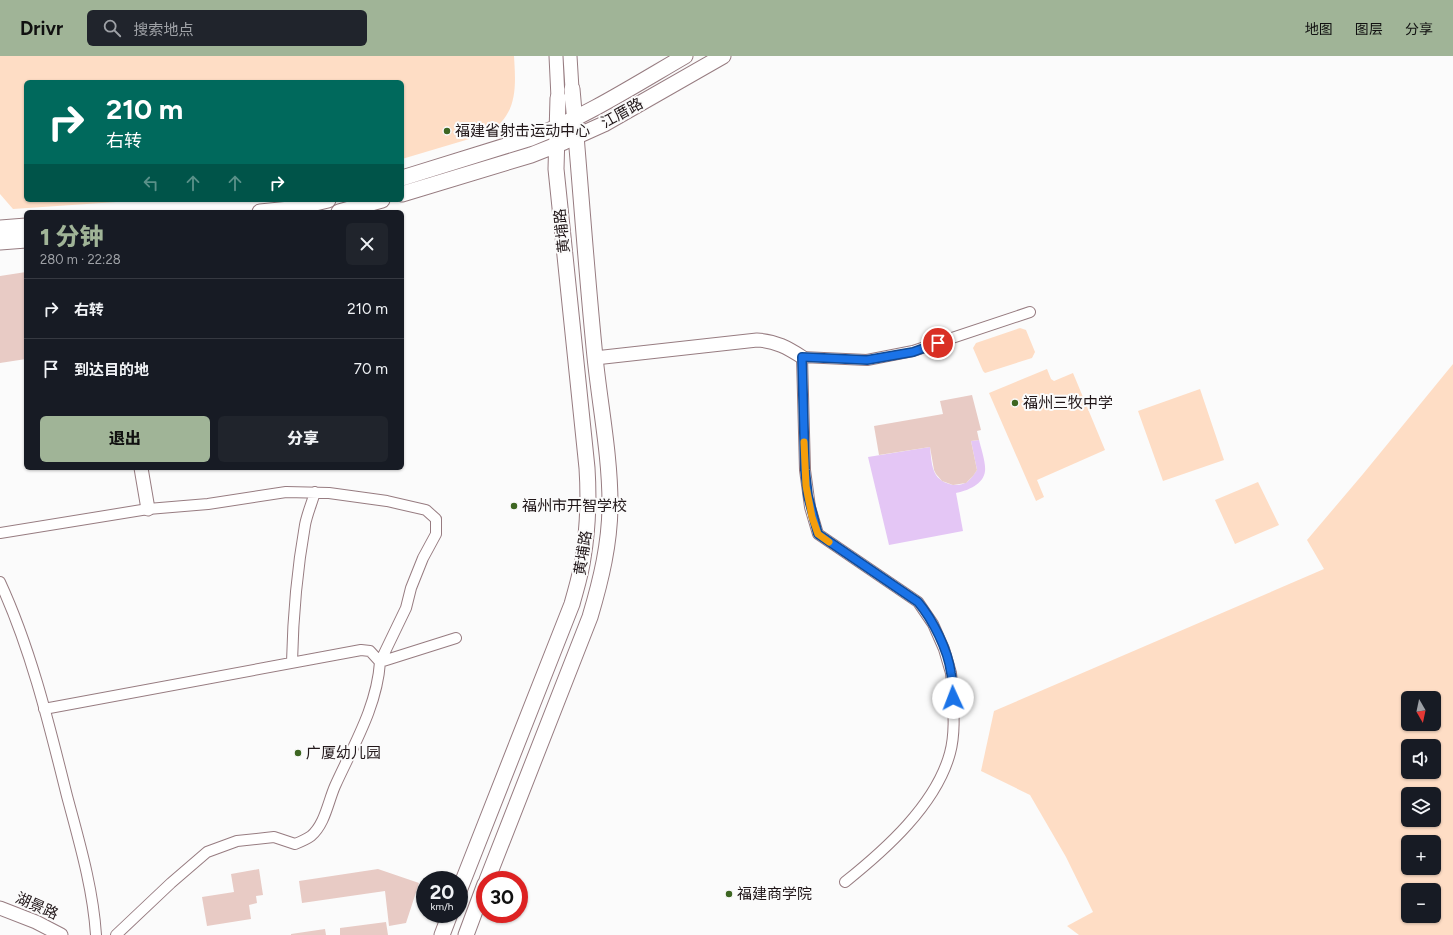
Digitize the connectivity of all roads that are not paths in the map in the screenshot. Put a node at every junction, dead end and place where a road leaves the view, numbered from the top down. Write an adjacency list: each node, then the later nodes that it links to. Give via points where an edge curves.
1 (556, 56): 6 (street)
2 (570, 56): 5 (street)
3 (686, 56): 7 (main road, 江厝路)
4 (723, 56): 9 (main road, 江厝路, via 604,124)
5 (572, 89): 7 (main road, 黄埔路)
6 (558, 98): 8 (main road, 黄埔路)
7 (575, 118): 8 (main road, 江厝路); 9 (main road, 黄埔路)
8 (556, 128): 10 (main road, 黄埔路); 11 (main road, 江厝路)
9 (576, 137): 10 (main road, 江厝路); 23 (main road, 黄埔路)
10 (556, 146): 12 (main road, 江厝路); 33 (main road, 黄埔路, via 556,169 587,468 586,538 572,604)
11 (404, 177)
12 (404, 193)
13 (320, 202): 15 (main road)
14 (375, 202): 16 (main road)
15 (280, 210)
16 (346, 210)
17 (24, 226): 18 (main road)
18 (0, 228)
19 (24, 240): 20 (main road)
20 (0, 242)
21 (1030, 312): 22 (street, via 913,352 867,360)
22 (802, 357): 23 (street, via 779,343 757,340); 35 (street, via 805,470 809,502 818,534 918,602 933,624 944,649 952,683 952,745 940,778 903,830 883,851)
23 (595, 358): 34 (main road, 黄埔路, via 610,506 602,573 582,638)
24 (141, 470): 26 (street)
25 (315, 492): 26 (street, via 286,492 208,504); 30 (street, via 305,523 297,584); 31 (street, via 410,506 426,510 436,519 436,534 423,558 406,608)
26 (148, 509): 27 (street)
27 (0, 533)
28 (0, 582): 32 (street, via 31,665)
29 (456, 638): 31 (street)
30 (292, 662): 31 (street, via 361,650 370,651); 32 (street)
31 (380, 662): 41 (street, via 378,680 364,723 334,788 322,822 312,836 295,844 274,837 237,841 207,852)
32 (44, 709): 40 (street, via 85,863)
33 (467, 871)
34 (491, 871)
35 (845, 882)
36 (0, 908): 39 (street, 湖景路, via 36,922)
37 (476, 908): 43 (main road)
38 (447, 923): 42 (main road)
39 (60, 935)
40 (96, 935)
41 (116, 935)
42 (442, 935)
43 (466, 935)

